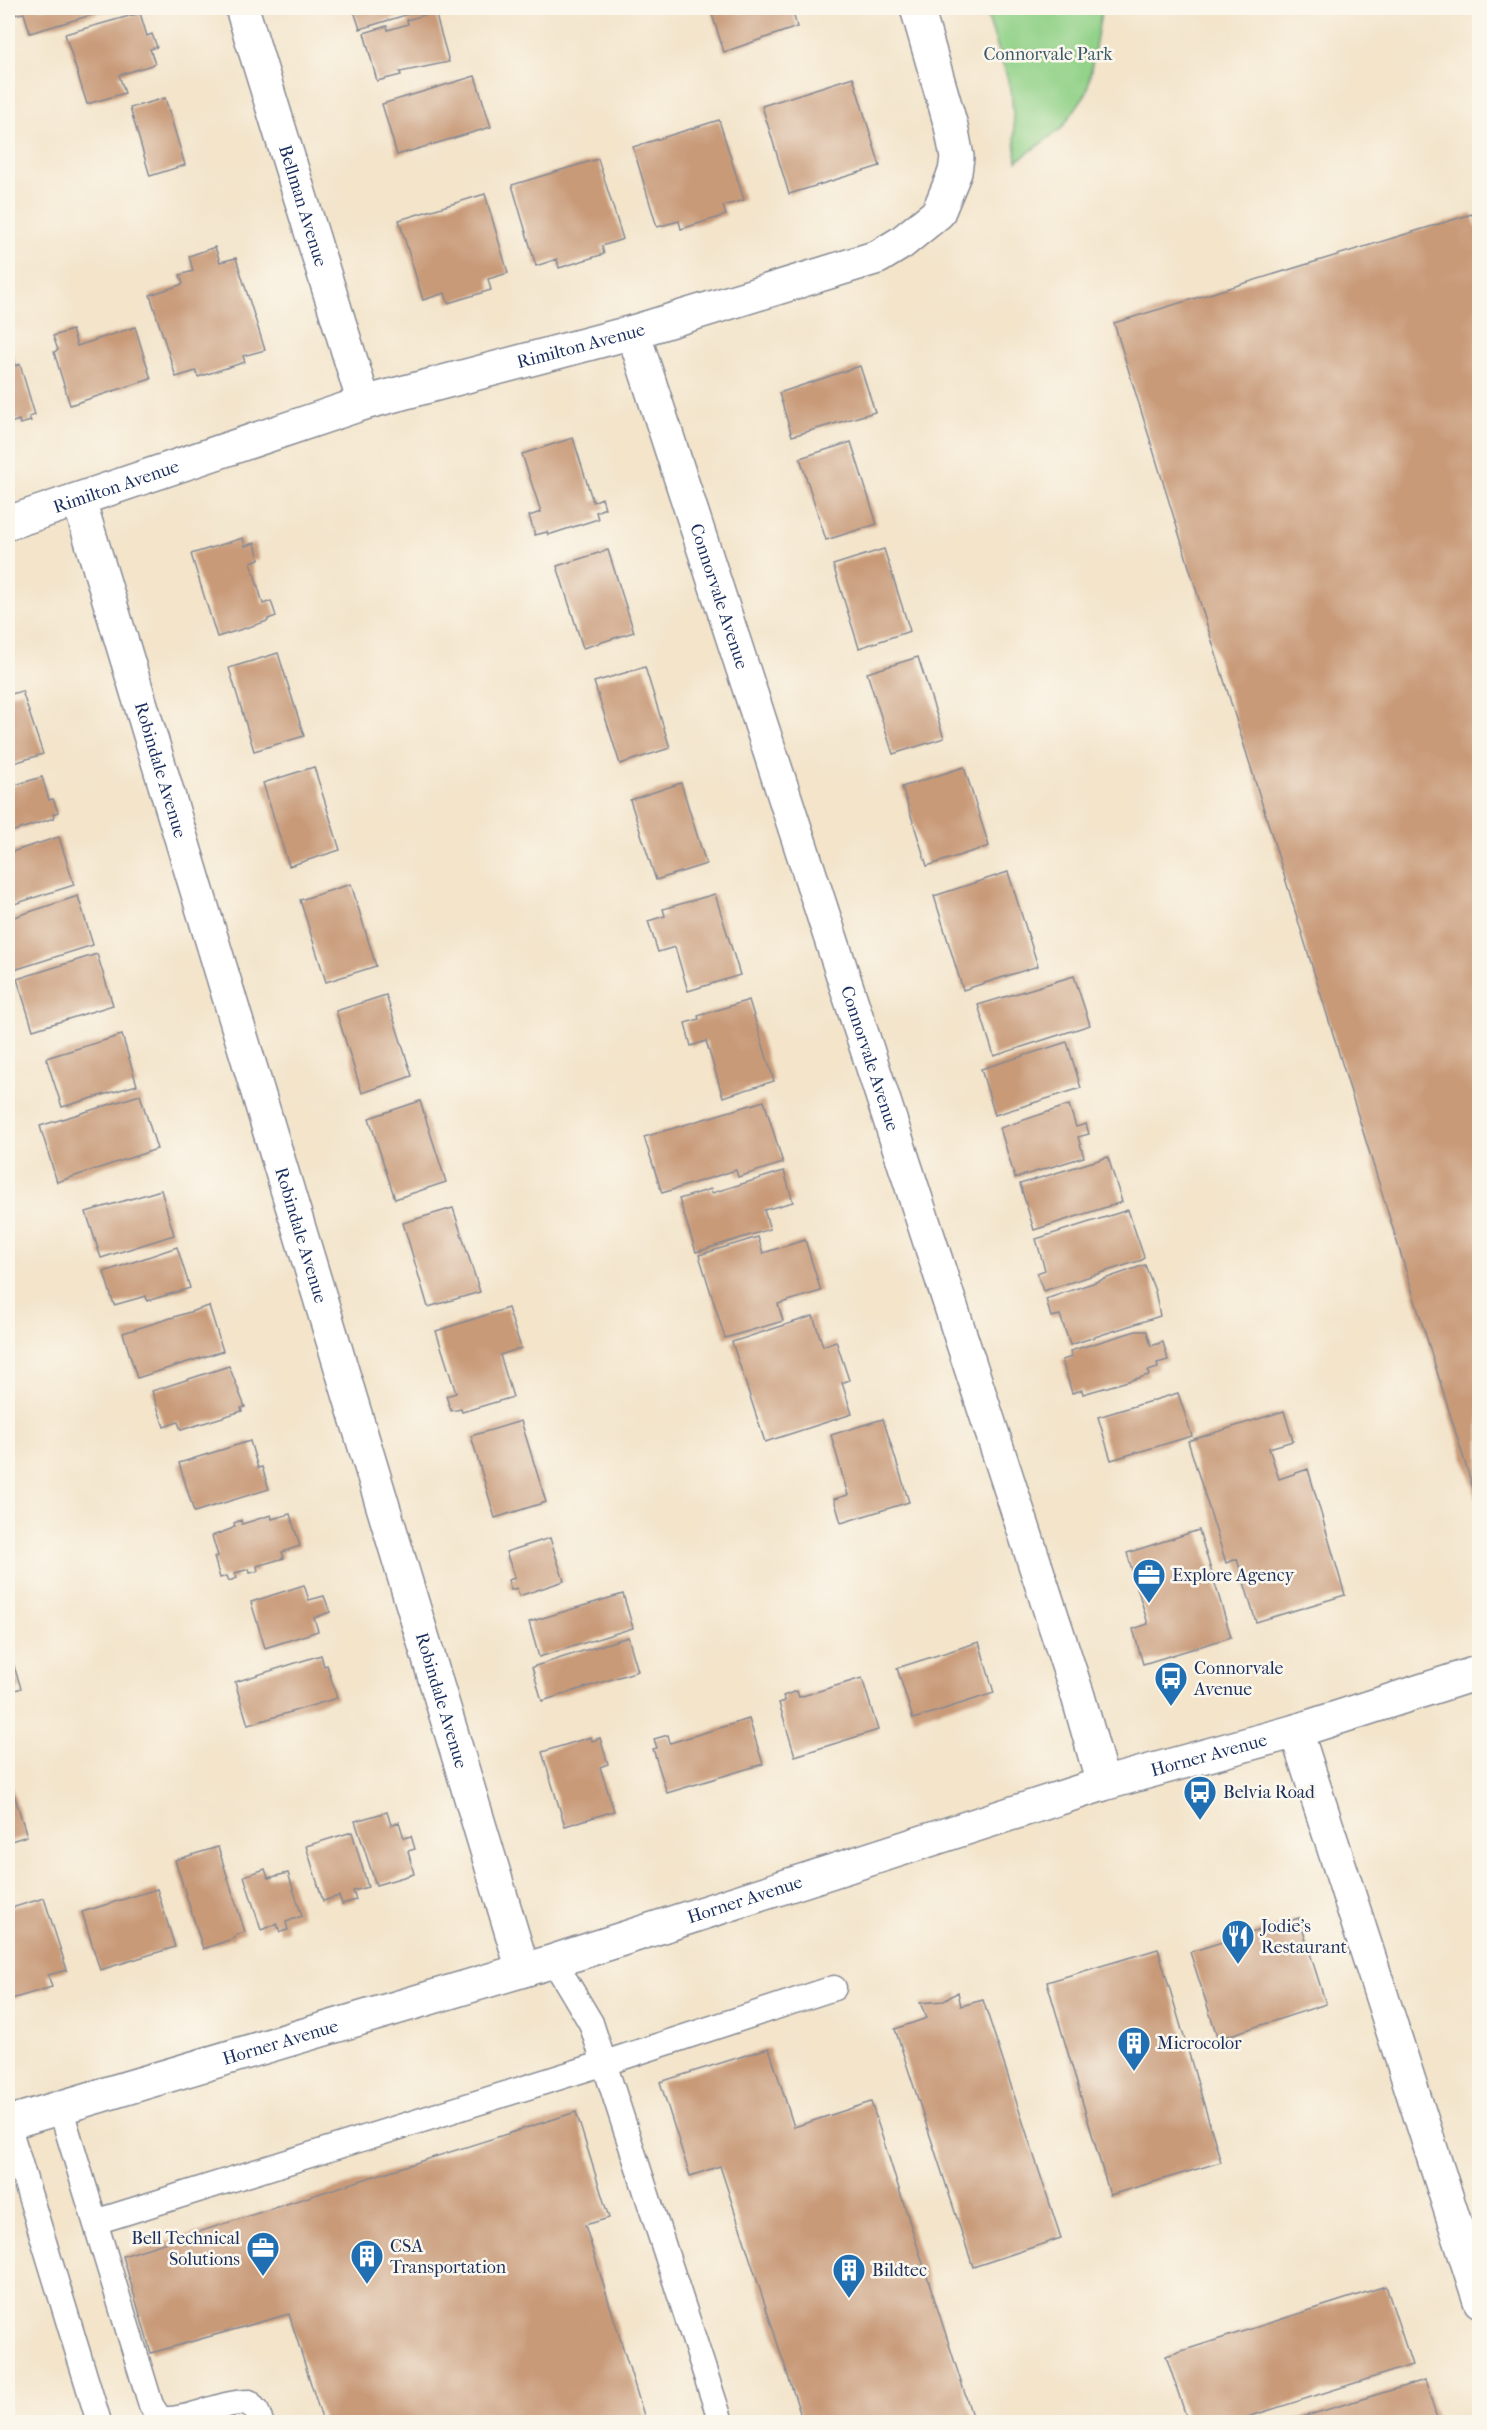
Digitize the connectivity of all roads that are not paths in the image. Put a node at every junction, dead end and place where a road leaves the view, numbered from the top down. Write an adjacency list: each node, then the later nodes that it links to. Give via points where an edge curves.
1 (242, 8): 4 (street, Bellman Avenue)
2 (917, 8): 3 (street, Rimilton Avenue, via 957,157 938,213 878,257)
3 (633, 332): 4 (street, Rimilton Avenue); 9 (street, Connorvale Avenue, via 1074,1685)
4 (364, 404): 5 (street, Rimilton Avenue)
5 (79, 500): 6 (street, Rimilton Avenue); 11 (street, Robindale Avenue)
6 (8, 523)
7 (1479, 1672): 8 (street, Horner Avenue)
8 (1296, 1731): 9 (street, Horner Avenue); 17 (street)
9 (1103, 1785): 10 (street, Horner Avenue)
10 (554, 1961): 11 (street, Horner Avenue); 13 (lane, via 591,2023)
11 (523, 1970): 14 (street, Horner Avenue)
12 (834, 1988): 13 (lane)
13 (605, 2063): 16 (lane); 20 (lane)
14 (60, 2107): 15 (street, Horner Avenue); 16 (lane)
15 (8, 2124): 18 (lane)
16 (95, 2222): 19 (lane, via 152,2405 160,2419 175,2420 233,2402 249,2402)
17 (1479, 2301)
18 (99, 2422)
19 (261, 2422)
20 (721, 2422)

